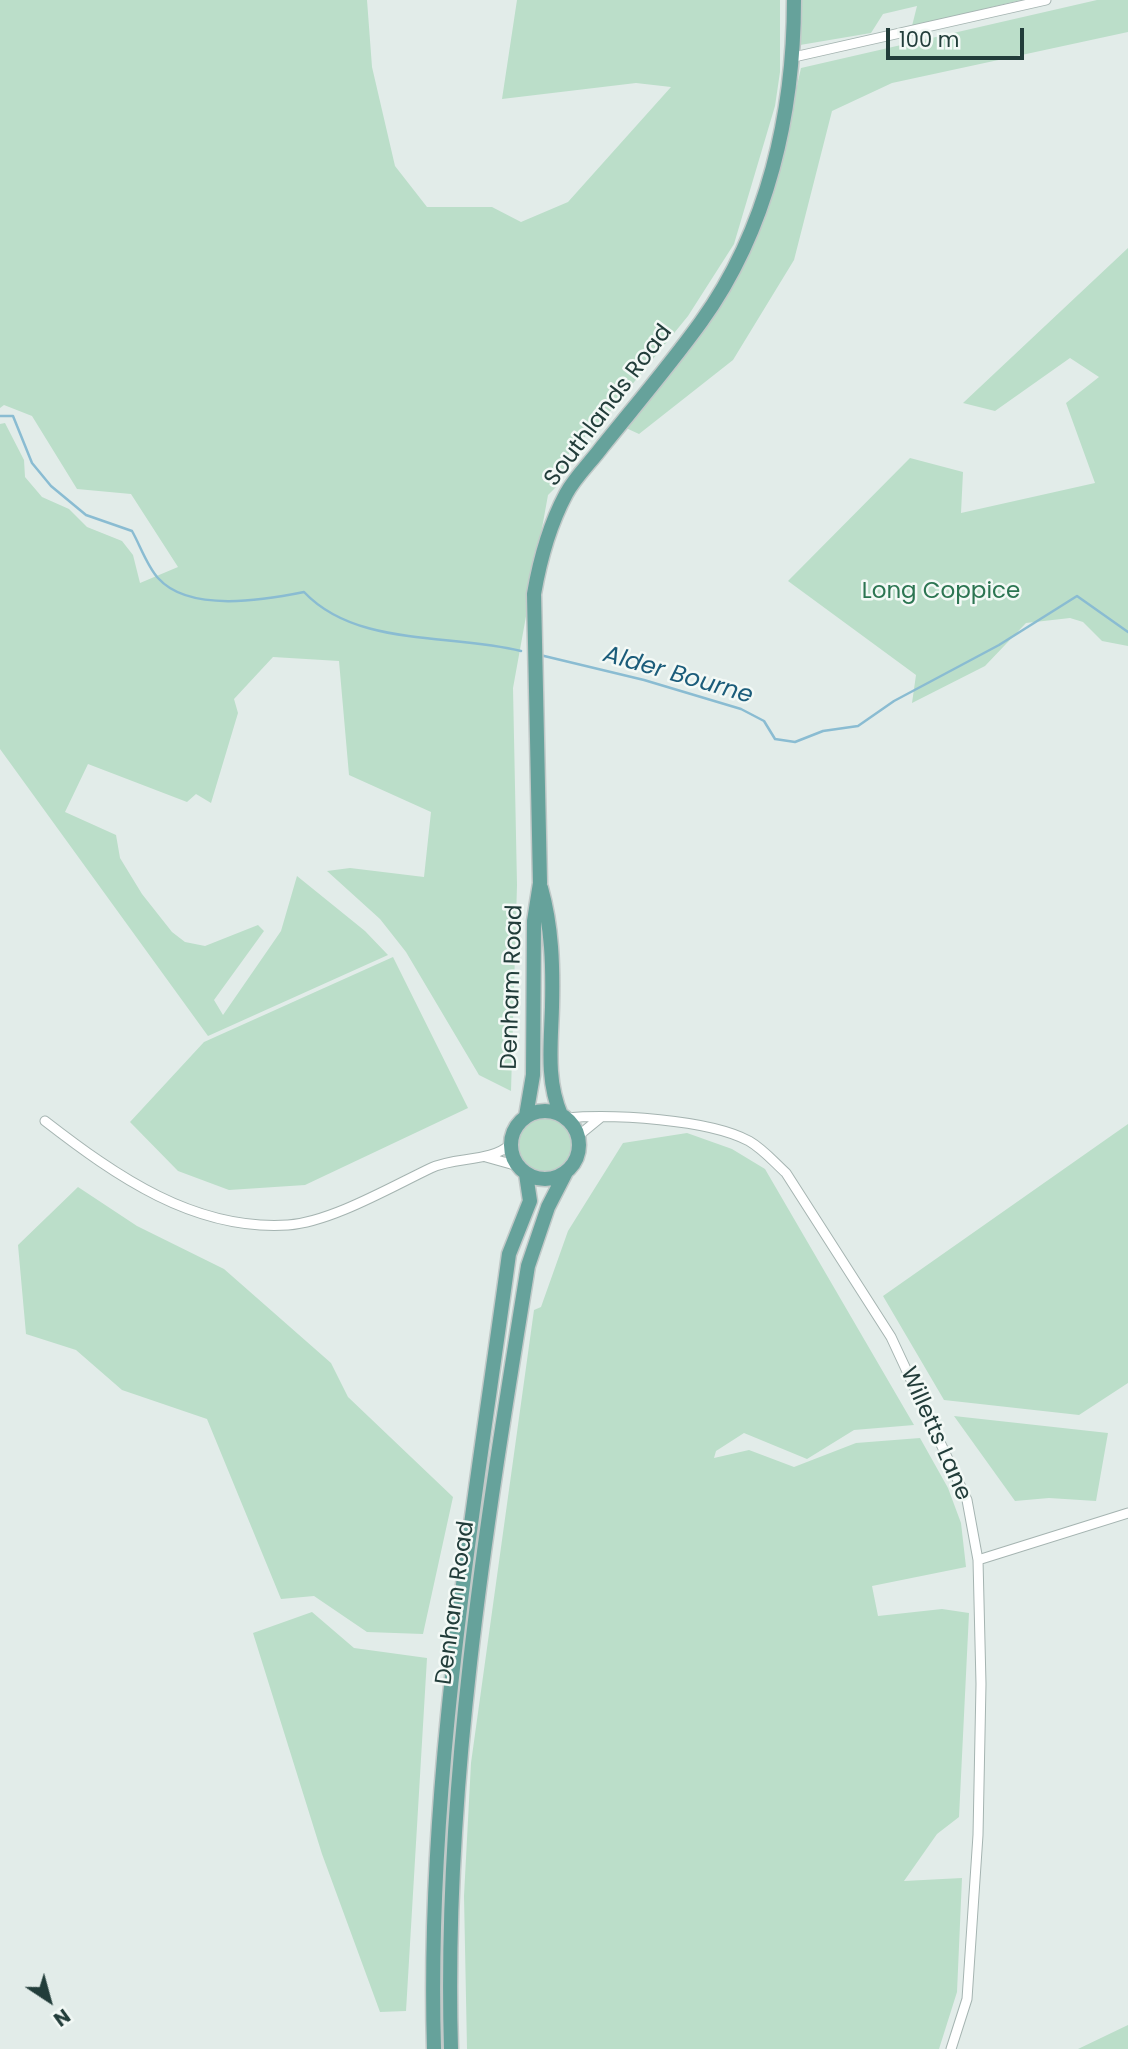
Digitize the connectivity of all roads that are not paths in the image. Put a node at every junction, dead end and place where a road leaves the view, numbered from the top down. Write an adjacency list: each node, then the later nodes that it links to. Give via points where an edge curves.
1 (794, 0): 3 (main road)
2 (1046, 0): 3 (street)
3 (794, 57): 4 (main road, Southlands Road, via 771,173 741,257 702,321 567,492 542,548 534,594)
4 (540, 883): 5 (main road, Denham Road, via 534,921 533,1075); 6 (main road, Denham Road, via 550,919 550,1083)
5 (526, 1116): 6 (main road, via 544,1111); 10 (main road)
6 (564, 1116): 7 (street, Willetts Lane); 9 (main road)
7 (601, 1117): 9 (street); 15 (street, Willetts Lane, via 734,1134 758,1147 786,1173 891,1337 967,1500)
8 (45, 1121): 11 (street, via 171,1205 230,1222 290,1225 341,1210 439,1165)
9 (579, 1136): 13 (main road, via 578,1156)
10 (511, 1144): 11 (street); 12 (main road)
11 (485, 1157): 12 (street)
12 (522, 1170): 13 (main road, via 547,1179); 16 (main road, Denham Road, via 530,1201 509,1254 447,1720 434,1874)
13 (566, 1172): 17 (main road, Denham Road, via 548,1207 528,1266 468,1672 448,1955)
14 (1128, 1513): 15 (street)
15 (978, 1560): 18 (street, Willetts Lane, via 978,1835 967,1999)
16 (434, 2049)
17 (451, 2049)
18 (951, 2049)

